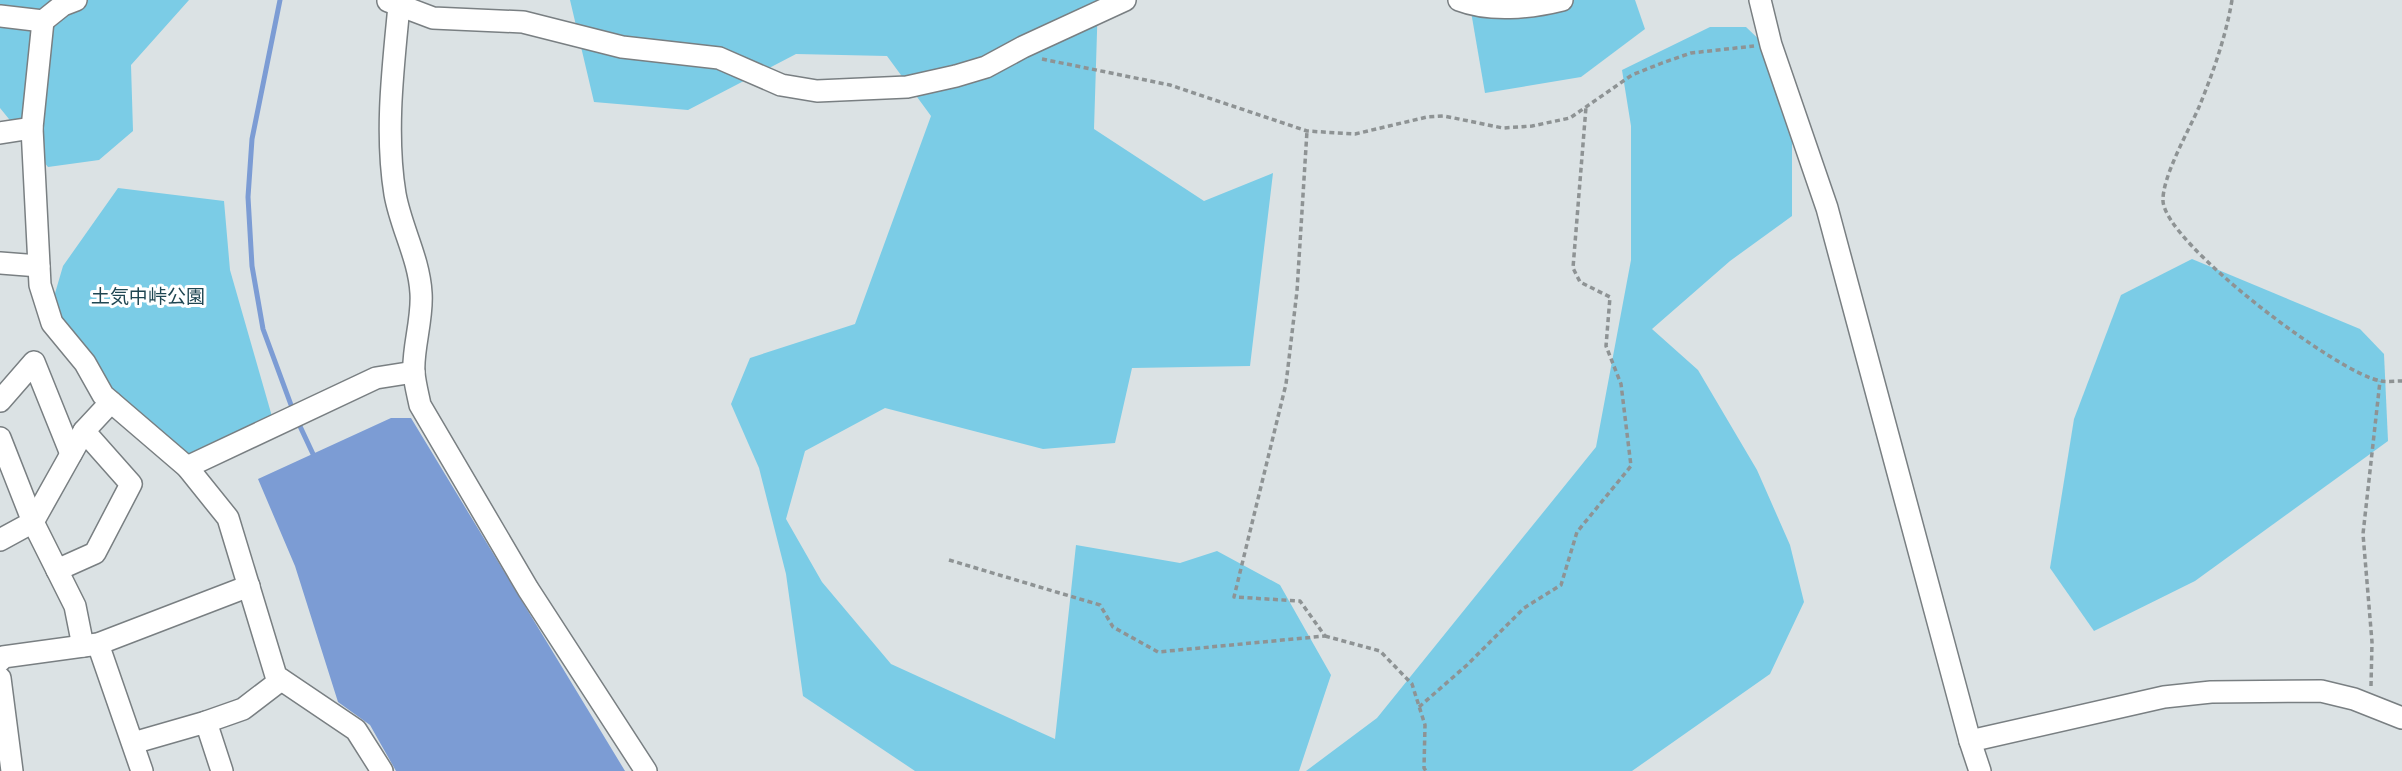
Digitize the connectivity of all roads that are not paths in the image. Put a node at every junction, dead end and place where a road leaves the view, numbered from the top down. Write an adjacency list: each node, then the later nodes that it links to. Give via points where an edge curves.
1 (76, 0): 8 (street)
2 (1125, 0): 6 (street, via 986,67 956,76 907,87 817,91 781,85 719,58 622,47 523,22 433,18)
3 (1458, 0): 4 (street, via 1511,8)
4 (1562, 0)
5 (1760, 0): 31 (street, via 1827,208)
6 (392, 3): 13 (street, via 395,197 415,255 421,294)
7 (0, 16): 8 (street)
8 (43, 21): 9 (street)
9 (32, 128): 10 (street); 12 (street)
10 (0, 133)
11 (0, 263): 12 (street)
12 (38, 266): 15 (street, via 52,323)
13 (414, 372): 19 (street, via 376,378); 37 (street, via 420,405 528,589)
14 (0, 401): 18 (street, via 34,362)
15 (111, 402): 16 (street); 19 (street)
16 (84, 431): 18 (street); 23 (street, via 131,484 95,553)
17 (0, 438): 20 (street)
18 (71, 454): 21 (street)
19 (187, 467): 24 (street, via 228,517)
20 (7, 475): 21 (street)
21 (33, 522): 22 (street); 23 (street)
22 (0, 540)
23 (57, 570): 25 (street)
24 (249, 586): 25 (street); 28 (street)
25 (90, 645): 26 (street); 32 (street)
26 (0, 661)
27 (0, 678): 33 (street)
28 (281, 680): 30 (street, via 243,709); 36 (street, via 356,730)
29 (2402, 718): 31 (street, via 2320,691 2211,692 2164,697)
30 (206, 722): 32 (street); 35 (street)
31 (1970, 741): 38 (street)
32 (133, 743): 34 (street)
33 (12, 771)
34 (142, 771)
35 (222, 771)
36 (382, 771)
37 (646, 771)
38 (1980, 771)

